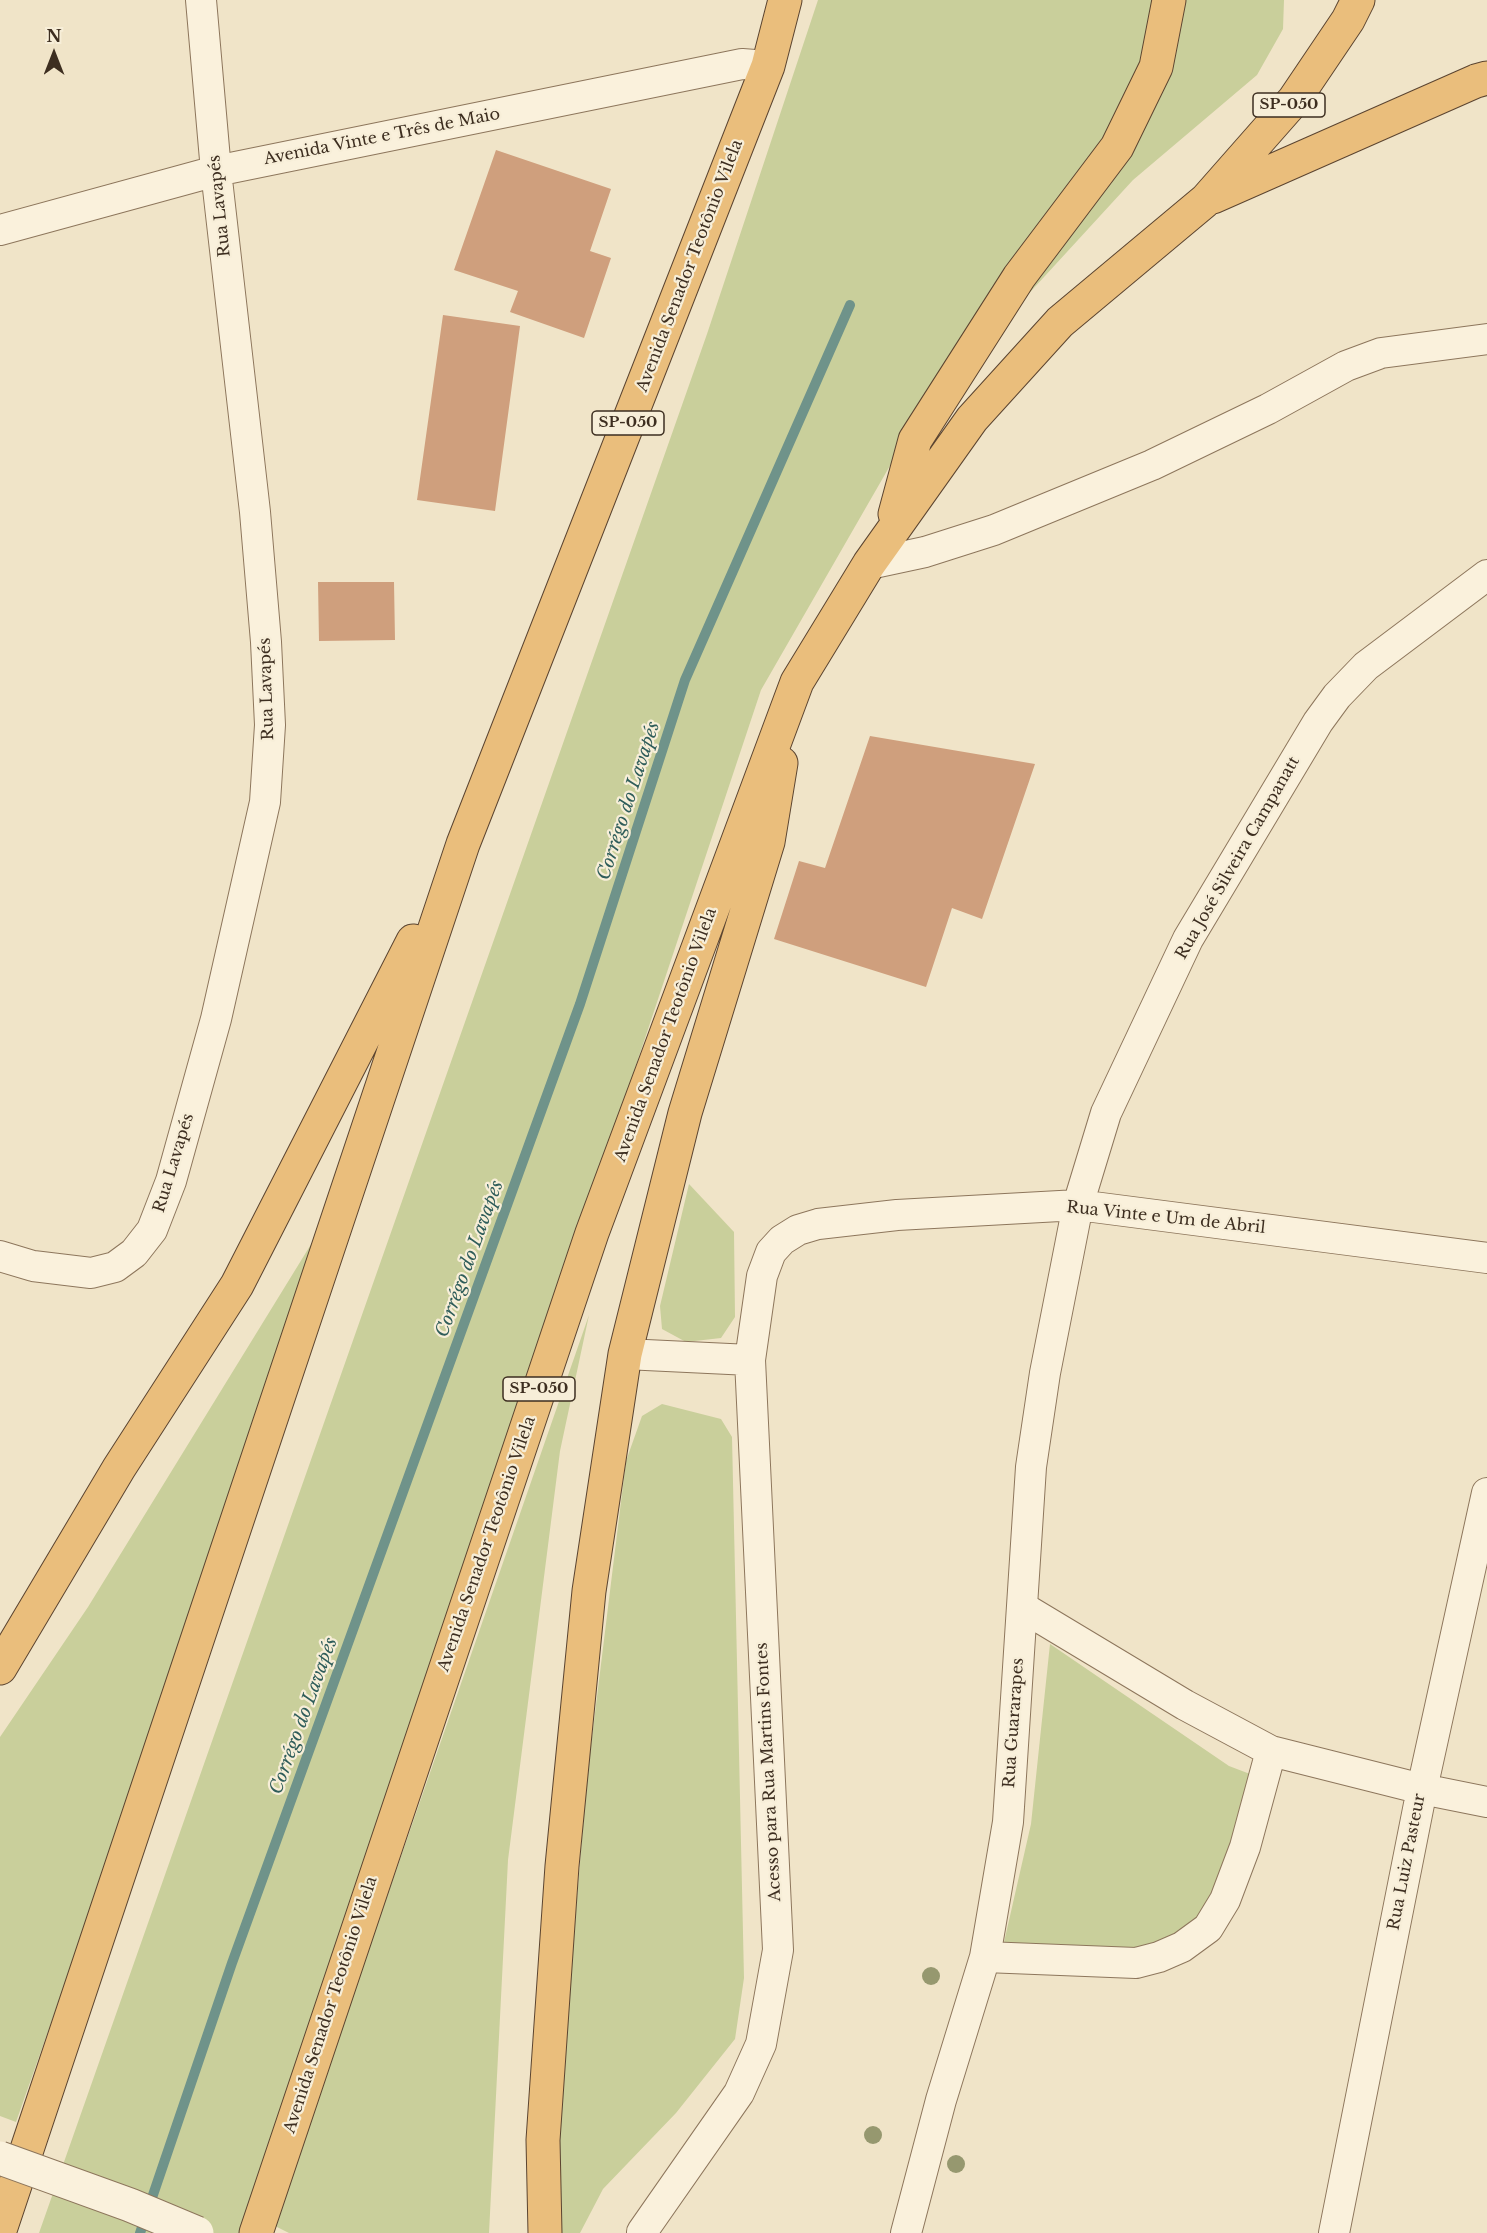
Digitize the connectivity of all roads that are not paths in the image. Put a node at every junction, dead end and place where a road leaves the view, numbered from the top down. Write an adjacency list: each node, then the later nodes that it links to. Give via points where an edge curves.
1 (201, 0): 7 (street, Rua Lavapés)
2 (786, 0): 5 (highway, Avenida Senador Teotônio Vilela / SP-050)
3 (1169, 0): 11 (highway, via 1156,68 1117,147 1019,277 915,440)
4 (1358, 0): 8 (highway, Avenida Senador Teotônio Vilela / SP-050, via 1294,100)
5 (768, 66): 7 (street, Avenida Vinte e Três de Maio, via 742,64); 15 (highway, Avenida Senador Teotônio Vilela / SP-050)
6 (1487, 78): 8 (highway)
7 (216, 171): 9 (street, Avenida Vinte e Três de Maio); 17 (street, Rua Lavapés, via 265,630 270,725 265,802 216,1019 171,1181 152,1230 134,1254 115,1267 91,1274 33,1266)
8 (1206, 200): 11 (highway, Avenida Senador Teotônio Vilela / SP-050, via 1060,321 972,418)
9 (0, 230)
10 (1487, 339): 12 (street, via 1381,353 1346,366 1268,410 1152,465 994,530 925,552)
11 (889, 536): 12 (highway, Avenida Senador Teotônio Vilela / SP-050)
12 (869, 564): 14 (highway, Avenida Senador Teotônio Vilela / SP-050, via 797,682)
13 (1487, 575): 16 (street, Rua José Silveira Campanatt, via 1366,666 1318,722 1188,939 1106,1113)
14 (783, 718): 20 (highway, via 778,785 768,842 685,1113); 34 (highway, Avenida Senador Teotônio Vilela / SP-050, via 592,1233)
15 (463, 844): 25 (highway, via 237,1285 118,1468); 31 (highway, Avenida Senador Teotônio Vilela / SP-050)
16 (1078, 1205): 18 (street, Rua Vinte e Um de Abril); 19 (street, Rua Vinte e Um de Abril, via 897,1215 818,1224 782,1240 771,1252); 24 (street, Rua Guararapes, via 1031,1467)
17 (0, 1256)
18 (1487, 1258)
19 (762, 1276): 21 (street, Acesso para Rua Martins Fontes)
20 (625, 1354): 21 (street); 35 (highway, via 589,1591 562,1866 543,2140)
21 (750, 1360): 32 (street, Acesso para Rua Martins Fontes, via 778,1950 761,2044 739,2093)
22 (1487, 1493): 23 (street, Rua Luiz Pasteur)
23 (1480, 1545): 27 (street, Rua Luiz Pasteur)
24 (1022, 1607): 26 (street); 29 (street, Rua Guararapes, via 1008,1822)
25 (0, 1668)
26 (1270, 1751): 27 (street); 29 (street, via 1245,1847 1225,1900 1208,1928 1182,1947 1136,1963)
27 (1422, 1790): 28 (street); 37 (street, Rua Luiz Pasteur)
28 (1487, 1802)
29 (985, 1958): 36 (street, Rua Guararapes)
30 (0, 2158): 33 (street, bridge)
31 (0, 2230)
32 (642, 2232)
33 (197, 2233)
34 (256, 2233)
35 (544, 2233)
36 (906, 2233)
37 (1334, 2233)

